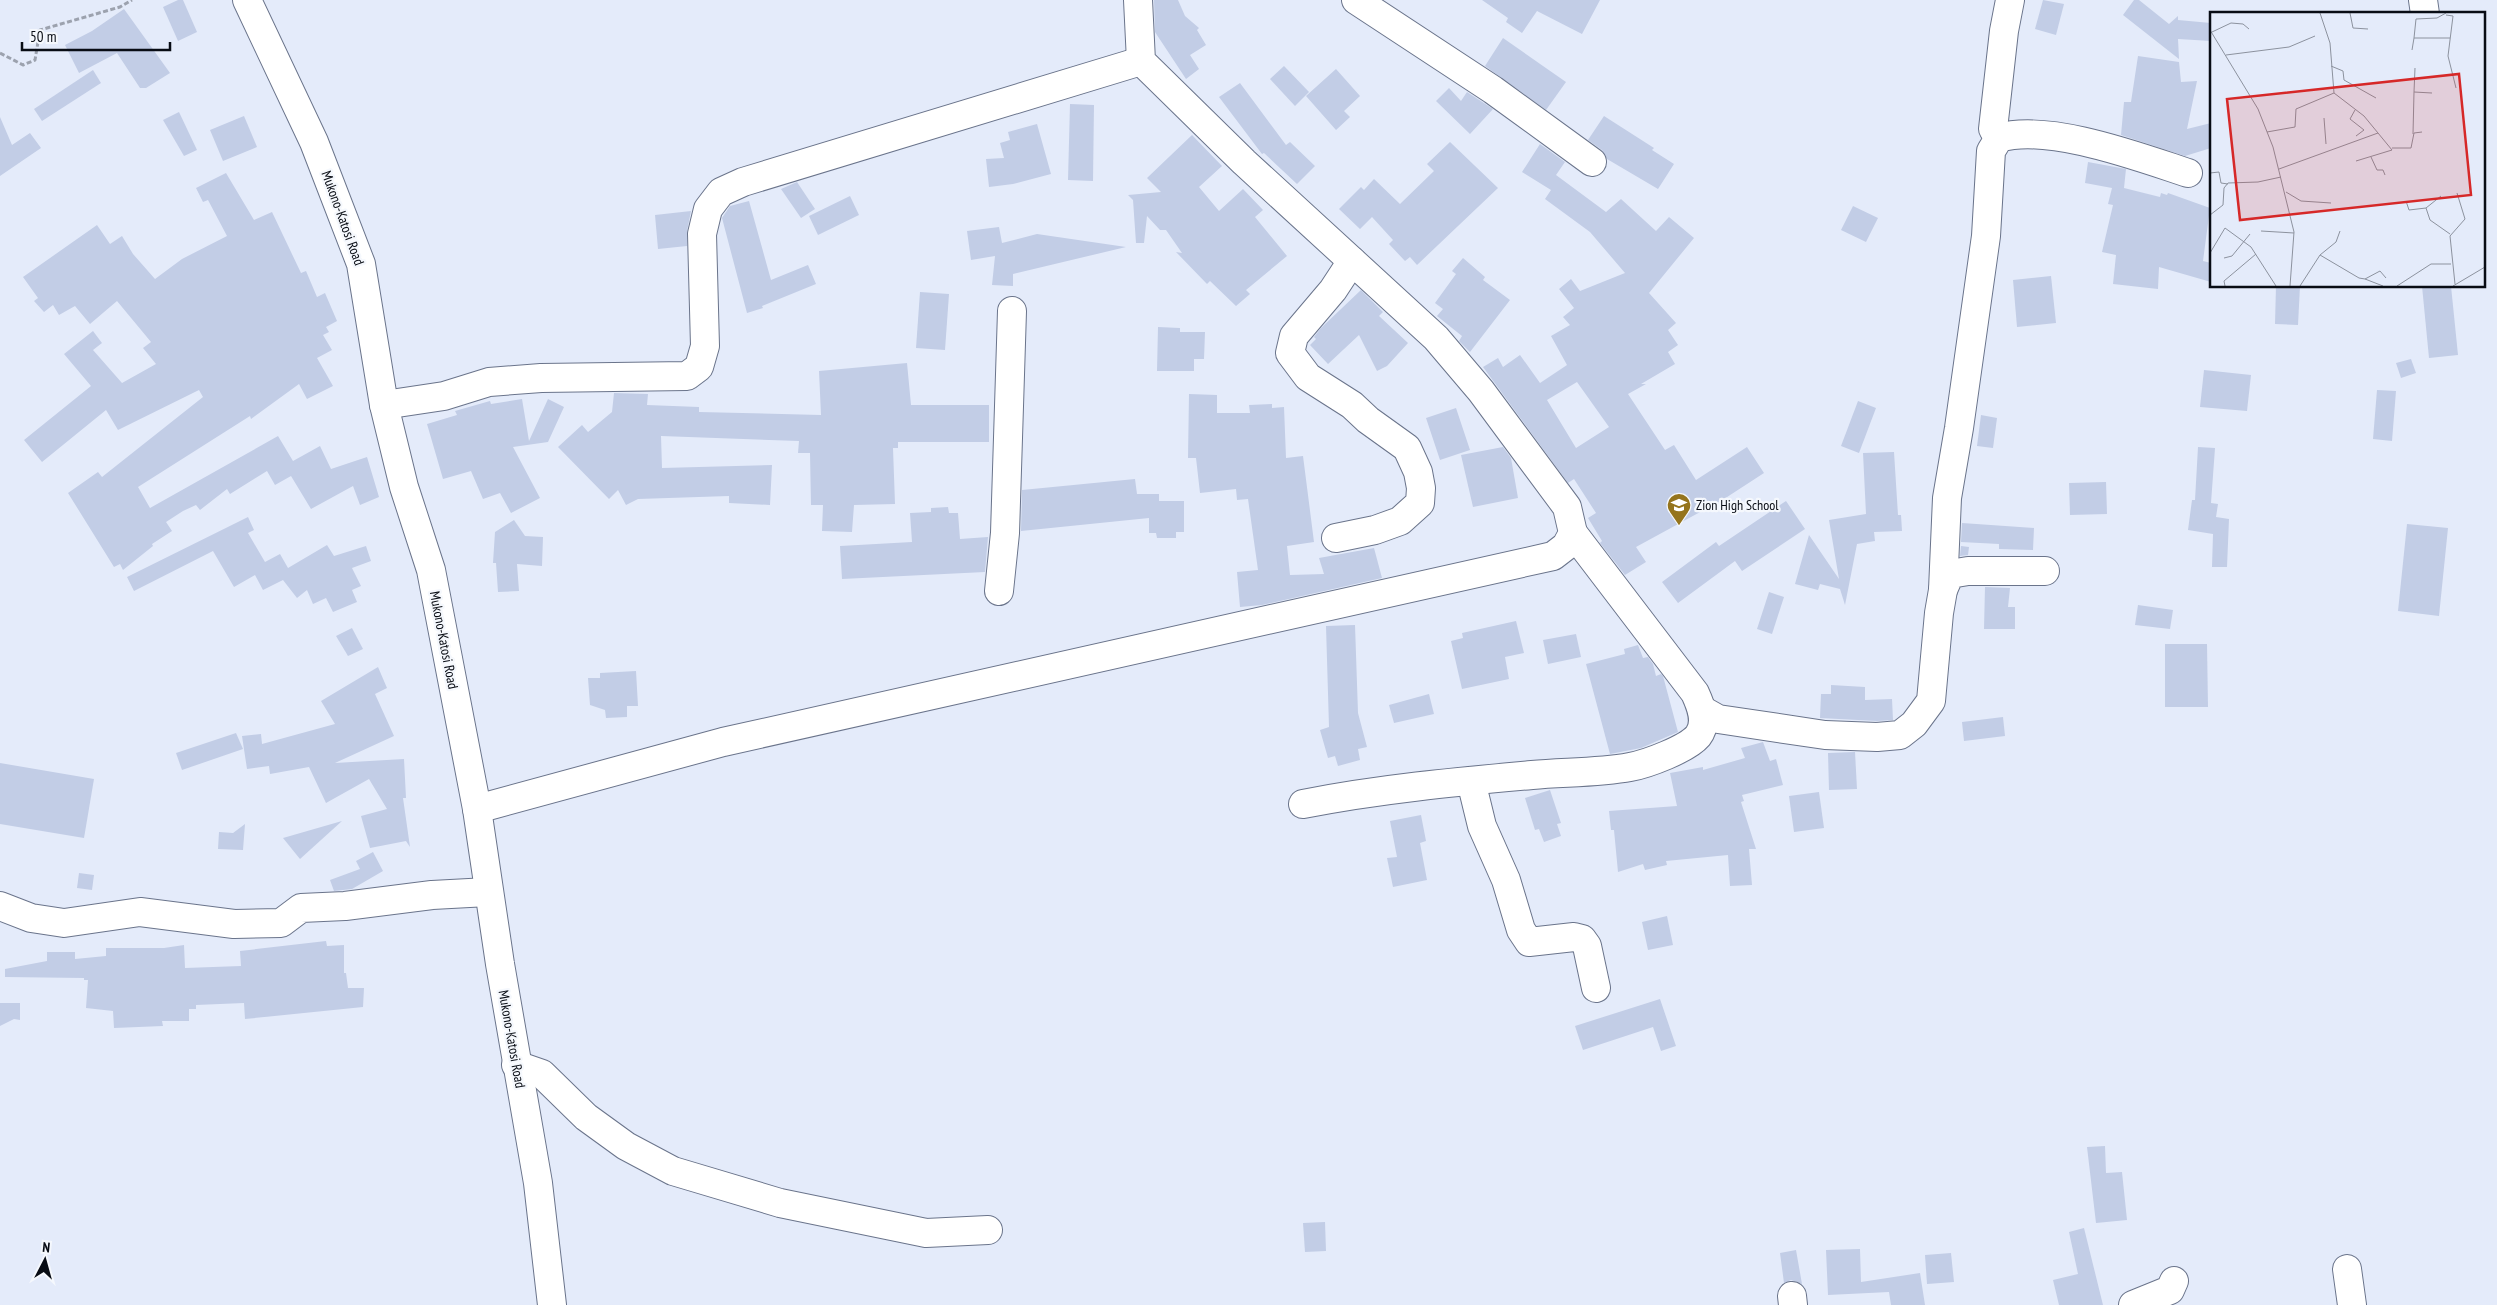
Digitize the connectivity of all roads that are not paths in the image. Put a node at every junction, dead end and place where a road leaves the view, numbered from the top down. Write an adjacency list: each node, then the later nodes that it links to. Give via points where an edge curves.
1 (247, 0): 11 (street, Mukono-Katosi Road, via 314,142 361,264)
2 (1138, 0): 5 (street)
3 (1356, 0): 7 (street, via 1493,90)
4 (2010, 0): 6 (street, via 1992,130)
5 (1141, 61): 9 (street); 11 (street, via 743,182 721,192 708,209 702,234 705,346 699,367 687,376 489,382 444,396)
6 (1998, 138): 8 (street, via 2015,133 2055,137 2099,146); 15 (street, via 1991,151 1986,236 1947,498)
7 (1592, 162)
8 (2188, 173)
9 (1352, 261): 12 (street, via 1436,338 1481,391 1567,507); 13 (street, via 1333,290 1294,336 1290,353 1308,377 1352,405 1407,448 1422,488 1420,503 1400,521)
10 (1012, 311): 16 (street)
11 (384, 405): 20 (street, Mukono-Katosi Road, via 404,487 431,570)
12 (1573, 533): 17 (street, via 1695,693); 20 (street, via 1566,546 1553,556 723,742)
13 (1336, 538)
14 (2044, 571): 15 (street, via 1950,574)
15 (1943, 590): 17 (street, via 1931,701 1914,724 1900,735 1825,735 1718,719)
16 (999, 591)
17 (1702, 710): 18 (street, via 1703,729 1696,738 1667,755 1630,767)
18 (1471, 781): 19 (street, via 1360,793); 23 (street, via 1482,826 1506,880 1521,930 1529,942 1582,939 1587,946)
19 (1303, 804)
20 (477, 810): 21 (street, Mukono-Katosi Road)
21 (488, 892): 22 (street, via 301,908 281,923 234,924 140,912 64,924 31,918); 24 (street, Mukono-Katosi Road)
22 (0, 906)
23 (1596, 988)
24 (516, 1064): 25 (street, via 542,1074 586,1117 626,1146 673,1171 780,1203 926,1233); 28 (street, Mukono-Katosi Road, via 538,1183)
25 (988, 1230)
26 (2347, 1269): 30 (street)
27 (2174, 1282): 29 (street, via 2170,1290)
28 (552, 1305)
29 (2133, 1305)
30 (2352, 1305)

